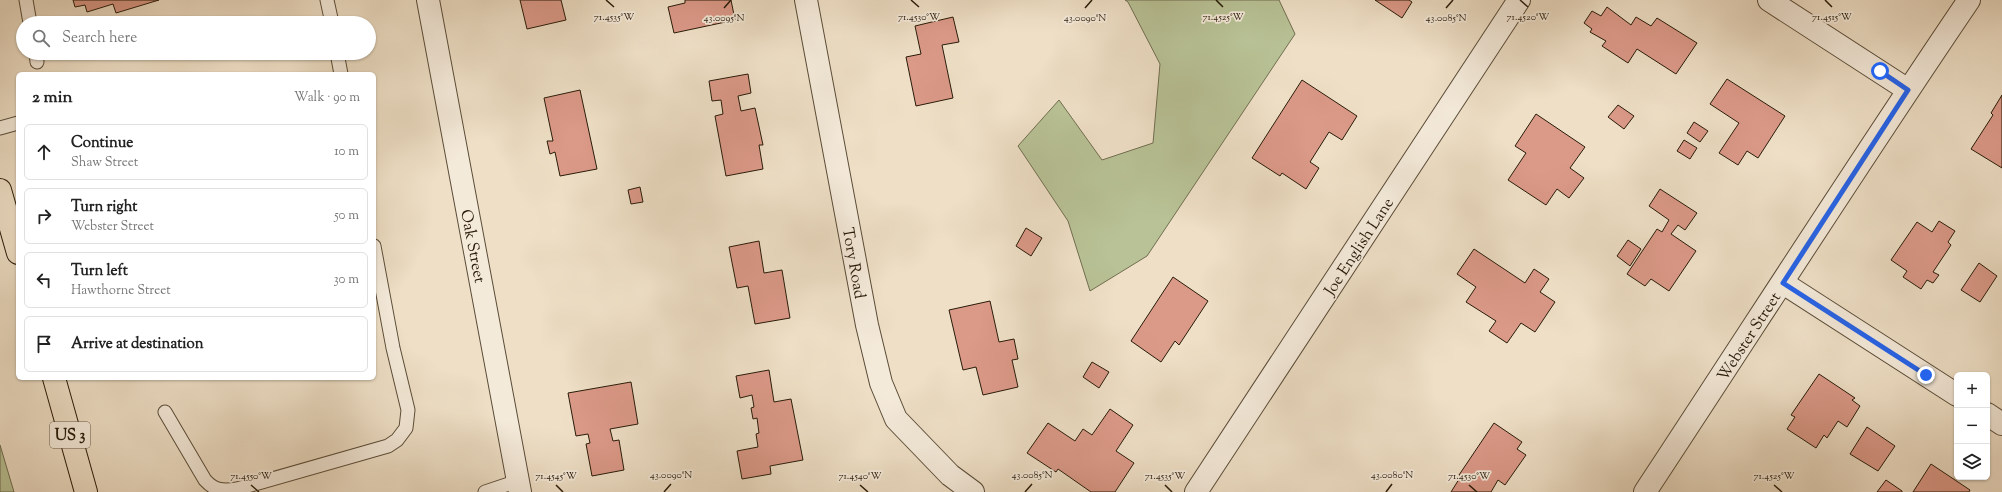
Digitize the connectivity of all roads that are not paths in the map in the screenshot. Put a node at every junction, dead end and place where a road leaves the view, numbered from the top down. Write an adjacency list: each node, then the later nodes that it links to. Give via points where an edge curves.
1 (26, 0): 8 (lane)
2 (327, 0): 9 (lane)
3 (428, 0): 24 (street, Oak Street)
4 (806, 0): 27 (street, Tory Road, via 880,383 896,419 950,475)
5 (1520, 0): 28 (street, Joe English Lane)
6 (1770, 0): 12 (street)
7 (1969, 0): 12 (street, Webster Street)
8 (29, 16)
9 (330, 16)
10 (338, 60): 11 (lane)
11 (341, 72)
12 (1908, 90): 18 (street, Webster Street)
13 (16, 124): 14 (lane)
14 (0, 128)
15 (0, 190): 16 (main road)
16 (16, 246)
17 (376, 257): 21 (lane, via 393,348 408,410 406,428 398,440 381,448 237,489 221,491 205,480)
18 (1783, 283): 20 (street); 29 (street, Webster Street)
19 (55, 380): 25 (main road, US 3)
20 (1954, 393)
21 (165, 412)
22 (1990, 416): 23 (street)
23 (2002, 424)
24 (519, 486): 26 (lane)
25 (86, 492)
26 (485, 492)
27 (973, 492)
28 (1196, 492)
29 (1645, 492)

